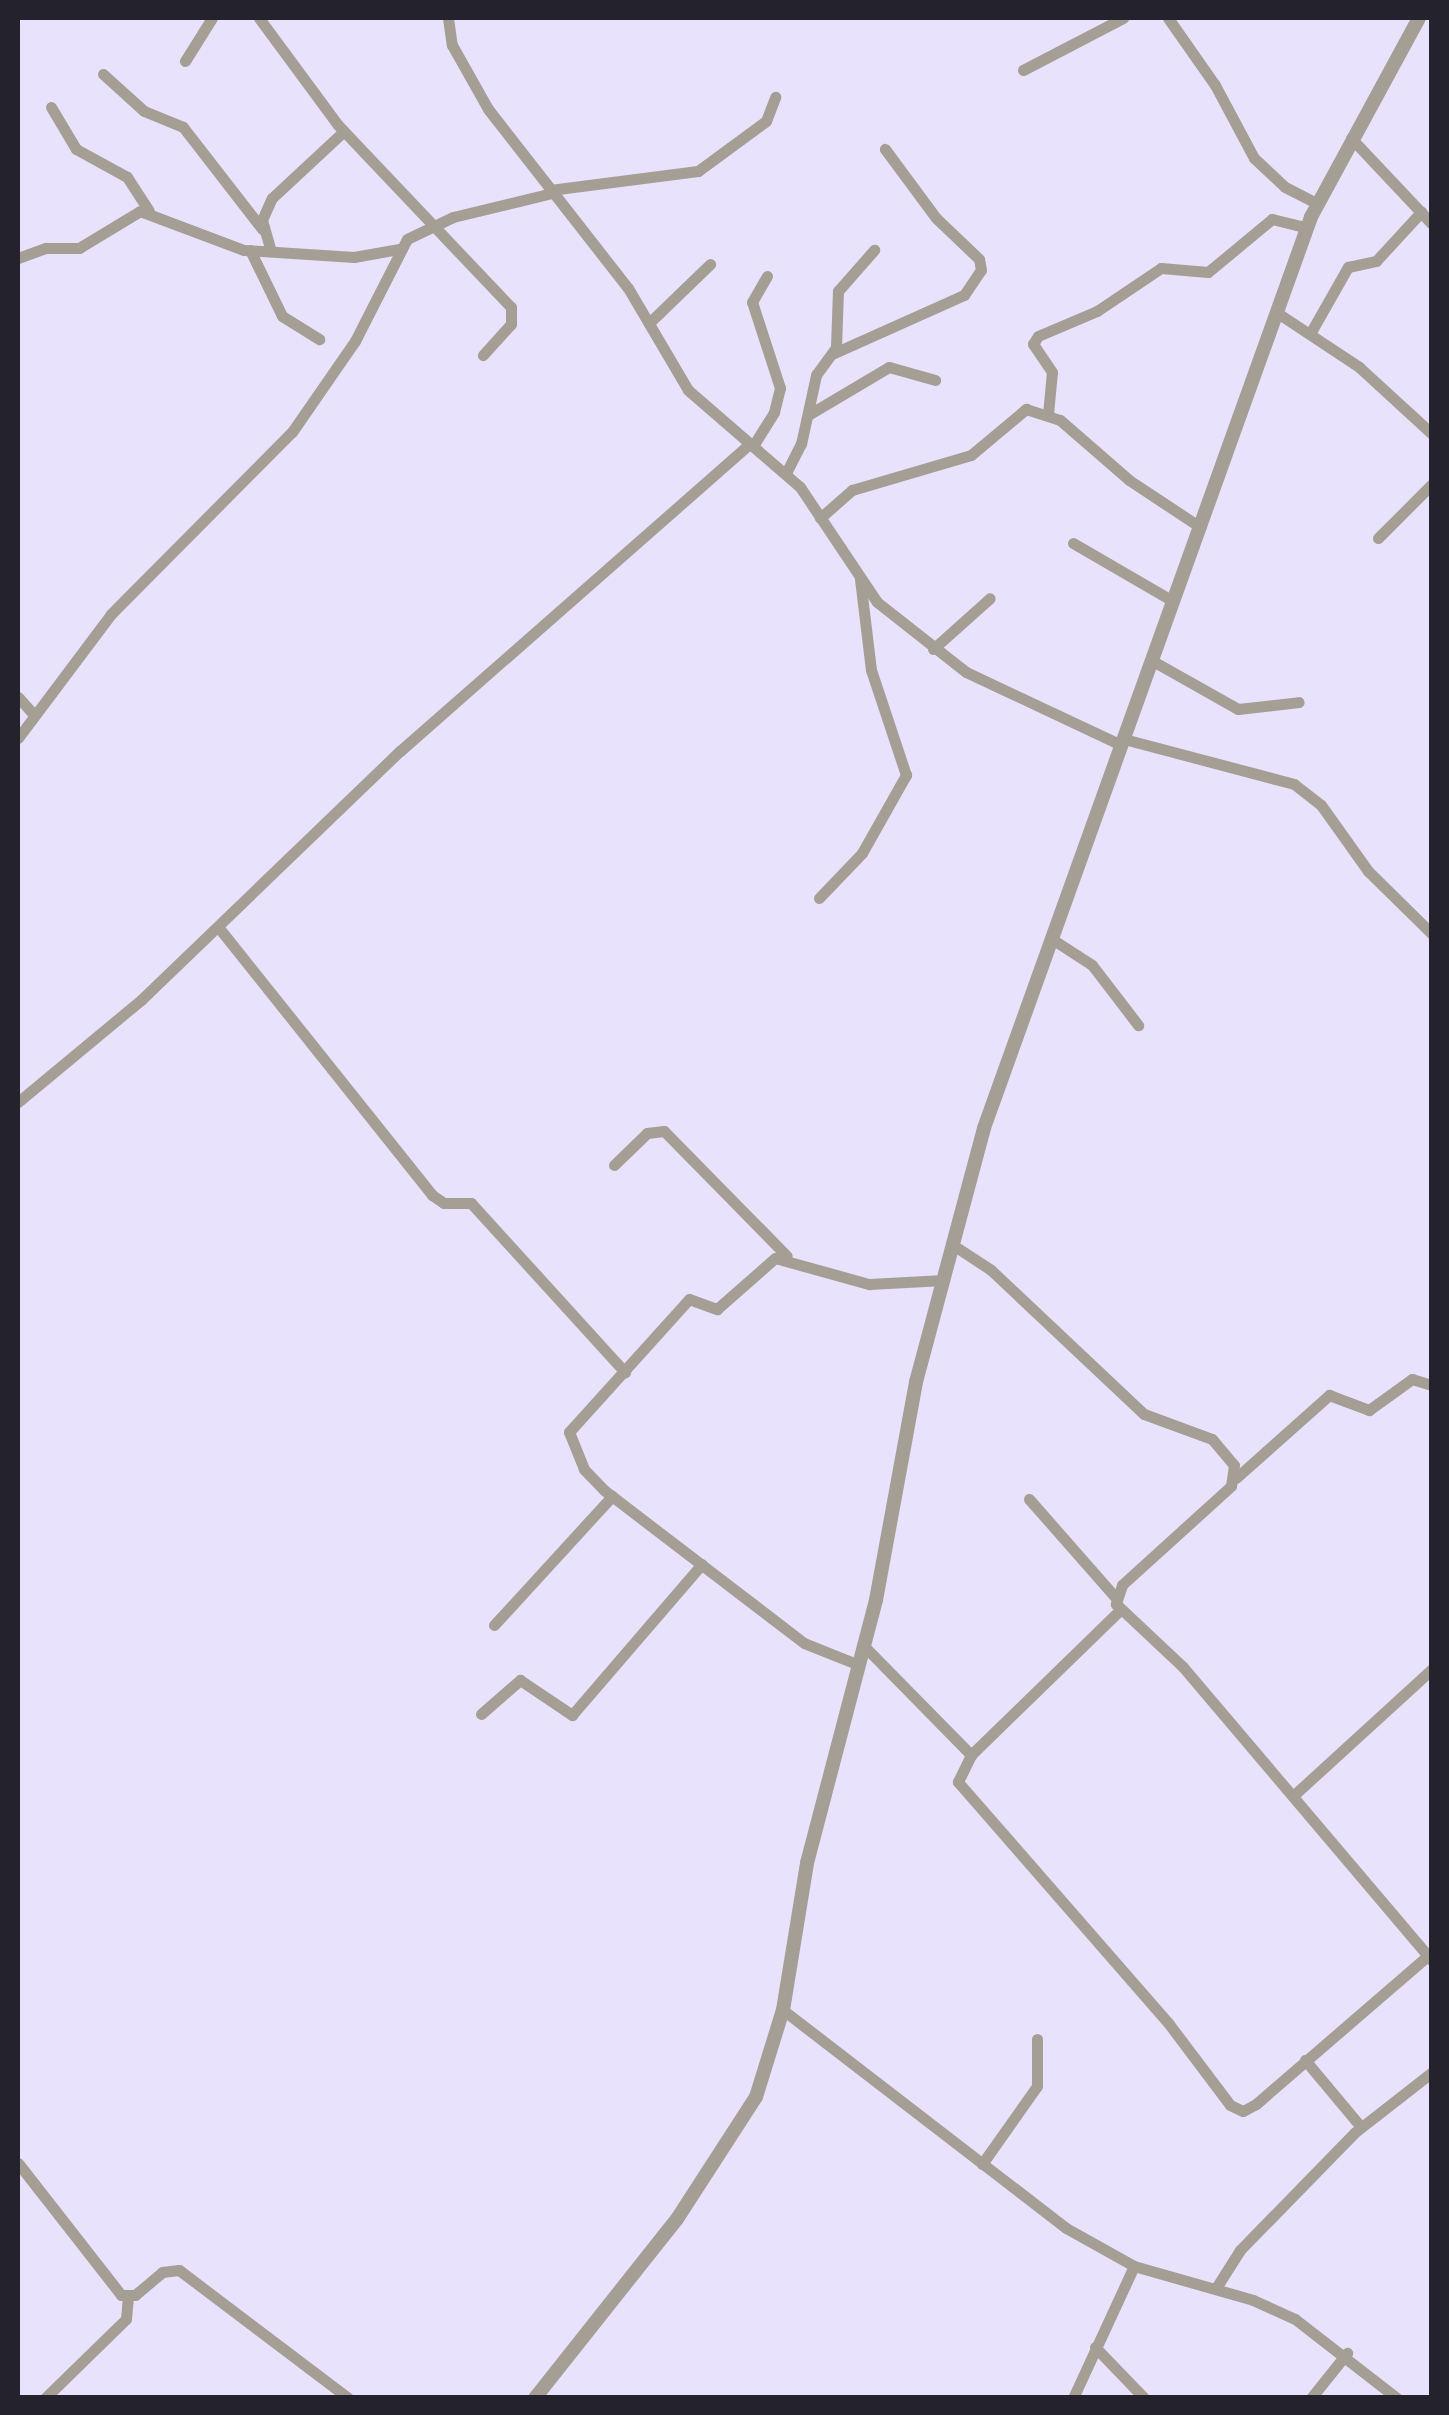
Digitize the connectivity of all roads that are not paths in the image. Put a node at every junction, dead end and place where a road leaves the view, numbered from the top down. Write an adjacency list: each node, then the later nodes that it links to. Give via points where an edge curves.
1 (212, 18): 7 (street)
2 (259, 18): 12 (street)
3 (448, 18): 15 (street, via 452,44 488,109)
4 (1123, 18): 8 (street)
5 (1168, 18): 16 (street, via 1254,158 1285,187)
6 (1419, 18): 13 (street)
7 (185, 61)
8 (1023, 70)
9 (103, 74): 21 (street, via 144,111 182,127)
10 (775, 97): 15 (street, via 766,120 698,171)
11 (51, 107): 17 (street, via 76,149 127,177)
12 (344, 130): 19 (street); 21 (street, via 283,184 265,210)
13 (1352, 138): 16 (street); 18 (street)
14 (885, 149): 35 (street, via 936,218 979,258 981,270 964,294)
15 (551, 192): 19 (street); 31 (street)
16 (1318, 204): 22 (street)
17 (149, 211): 25 (street); 27 (street, via 79,248 46,248)
18 (1421, 212): 20 (street); 32 (street, via 1376,261 1348,267)
19 (432, 224): 24 (street); 34 (street, via 514,311 511,324)
20 (1432, 224)
21 (262, 228): 23 (street)
22 (1307, 228): 30 (street); 37 (street, via 1272,219 1208,272 1161,268 1097,310 1038,336 1033,344 1052,372)
23 (270, 248): 24 (street, via 354,257); 25 (street)
24 (399, 249): 54 (street, via 355,341 292,432 111,614)
25 (250, 250): 33 (street, via 282,316)
26 (874, 250): 35 (street, via 838,292)
27 (18, 258)
28 (710, 264): 31 (street)
29 (766, 276): 40 (street, via 752,302 780,388 774,412)
30 (1276, 312): 32 (street); 44 (street)
31 (648, 323): 40 (street, via 688,390)
32 (1311, 332): 39 (street)
33 (319, 339)
34 (483, 354)
35 (832, 354): 38 (street, via 816,375)
36 (935, 380): 38 (street, via 890,367)
37 (1048, 414): 43 (street, via 1018,412 971,455 852,490); 44 (street)
38 (808, 415): 41 (street)
39 (1432, 434)
40 (752, 445): 41 (street); 58 (street, via 400,751)
41 (786, 473): 43 (street)
42 (1432, 484): 45 (street)
43 (820, 518): 47 (street)
44 (1197, 525): 49 (street)
45 (1378, 538)
46 (1073, 542): 49 (street)
47 (860, 579): 50 (street, via 892,618); 57 (street, via 871,670 906,776 862,853)
48 (990, 598): 50 (street)
49 (1171, 600): 51 (street)
50 (934, 649): 56 (street, via 1023,703)
51 (1150, 660): 53 (street, via 1238,709); 56 (street)
52 (18, 698): 54 (street)
53 (1299, 702)
54 (34, 715): 55 (street)
55 (18, 738)
56 (1122, 742): 59 (street, via 1276,777 1306,792 1383,889); 60 (street)
57 (819, 898)
58 (219, 928): 62 (street); 67 (street, via 432,1195 472,1203)
59 (1432, 934)
60 (1055, 941): 61 (street, via 1092,966); 64 (street, via 984,1128)
61 (1138, 1025)
62 (18, 1102)
63 (614, 1164): 65 (street, via 647,1133 664,1132)
64 (953, 1245): 66 (street); 69 (street, via 991,1270 1144,1414 1212,1439 1234,1465)
65 (787, 1256): 66 (street, via 868,1284); 67 (street, via 760,1267 716,1309 689,1299)
66 (944, 1280): 76 (street)
67 (625, 1372): 70 (street, via 568,1432 584,1468)
68 (1432, 1386): 69 (street, via 1412,1379 1368,1410 1328,1395)
69 (1236, 1478): 73 (street)
70 (612, 1496): 72 (street); 75 (street)
71 (1029, 1499): 73 (street)
72 (702, 1564): 77 (street, via 821,1654); 79 (street, via 572,1715 520,1680)
73 (1115, 1596): 74 (street)
74 (1120, 1610): 80 (street); 81 (street, via 1183,1667)
75 (494, 1625)
76 (864, 1646): 77 (street); 80 (street)
77 (858, 1665): 83 (street, via 808,1862)
78 (1432, 1668): 81 (street)
79 (481, 1714)
80 (972, 1756): 85 (street, via 958,1776 960,1788 1170,2024 1230,2105 1248,2109)
81 (1294, 1795): 82 (street)
82 (1430, 1957): 85 (street)
83 (783, 2010): 89 (street); 97 (street, via 756,2096 732,2139)
84 (1037, 2040): 89 (street, via 1036,2086)
85 (1306, 2060): 87 (street)
86 (1432, 2072): 87 (street)
87 (1361, 2127): 91 (street, via 1255,2234)
88 (18, 2163): 92 (street, via 112,2288)
89 (982, 2164): 90 (street, via 1066,2228)
90 (1134, 2266): 91 (street); 93 (street)
91 (1216, 2288): 94 (street, via 1295,2319)
92 (128, 2298): 95 (street, via 126,2318); 96 (street, via 162,2272 178,2270)
93 (1096, 2347): 98 (street); 99 (street)
94 (1346, 2353): 100 (street); 101 (street)
95 (45, 2398)
96 (348, 2398)
97 (535, 2398)
98 (1073, 2398)
99 (1144, 2398)
100 (1311, 2398)
101 (1397, 2398)

